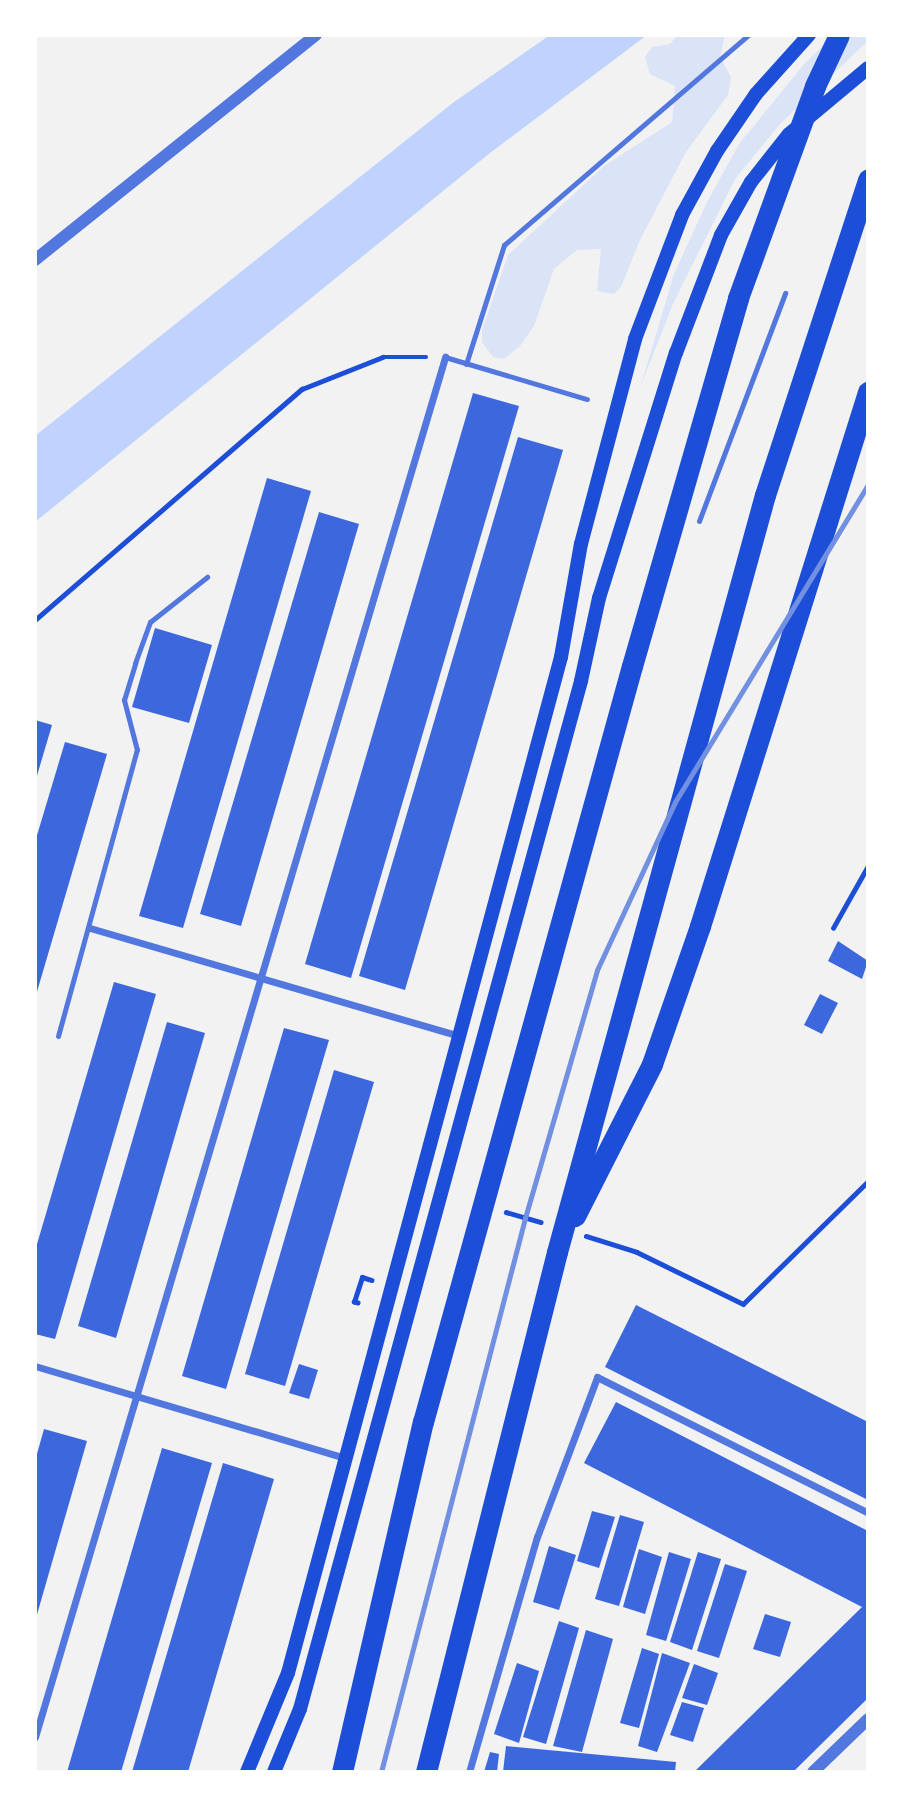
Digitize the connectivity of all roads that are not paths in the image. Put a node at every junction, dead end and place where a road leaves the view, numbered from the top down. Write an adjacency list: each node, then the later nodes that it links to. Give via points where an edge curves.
1 (316, 35): 7 (street)
2 (748, 35): 10 (lane, via 504,245)
3 (809, 35): 17 (main road, via 756,94 717,151 682,215 635,339 581,544 561,657)
4 (839, 35): 29 (highway, via 811,98 738,298 636,653 423,1422)
5 (868, 68): 19 (main road, via 789,134 751,182 721,234 630,487)
6 (868, 179): 20 (highway, via 765,495)
7 (35, 260)
8 (785, 293): 13 (lane)
9 (445, 358): 10 (lane); 16 (street)
10 (466, 364): 12 (lane)
11 (868, 392): 20 (highway, via 652,1064)
12 (587, 399)
13 (699, 521)
14 (207, 576): 15 (lane, via 150,622 135,663 124,700 138,750)
15 (90, 928): 16 (street); 18 (lane)
16 (261, 977): 17 (street); 22 (street)
17 (457, 1035): 19 (main road); 23 (main road)
18 (58, 1036)
19 (483, 1042): 28 (main road, via 300,1709)
20 (557, 1252): 30 (highway)
21 (35, 1366): 22 (street)
22 (136, 1396): 23 (street); 26 (street)
23 (346, 1458): 27 (main road, via 288,1673)
24 (868, 1513): 31 (street, via 597,1377 537,1537)
25 (868, 1719): 32 (street)
26 (35, 1737)
27 (247, 1772)
28 (274, 1772)
29 (342, 1772)
30 (426, 1772)
31 (468, 1772)
32 (813, 1772)

